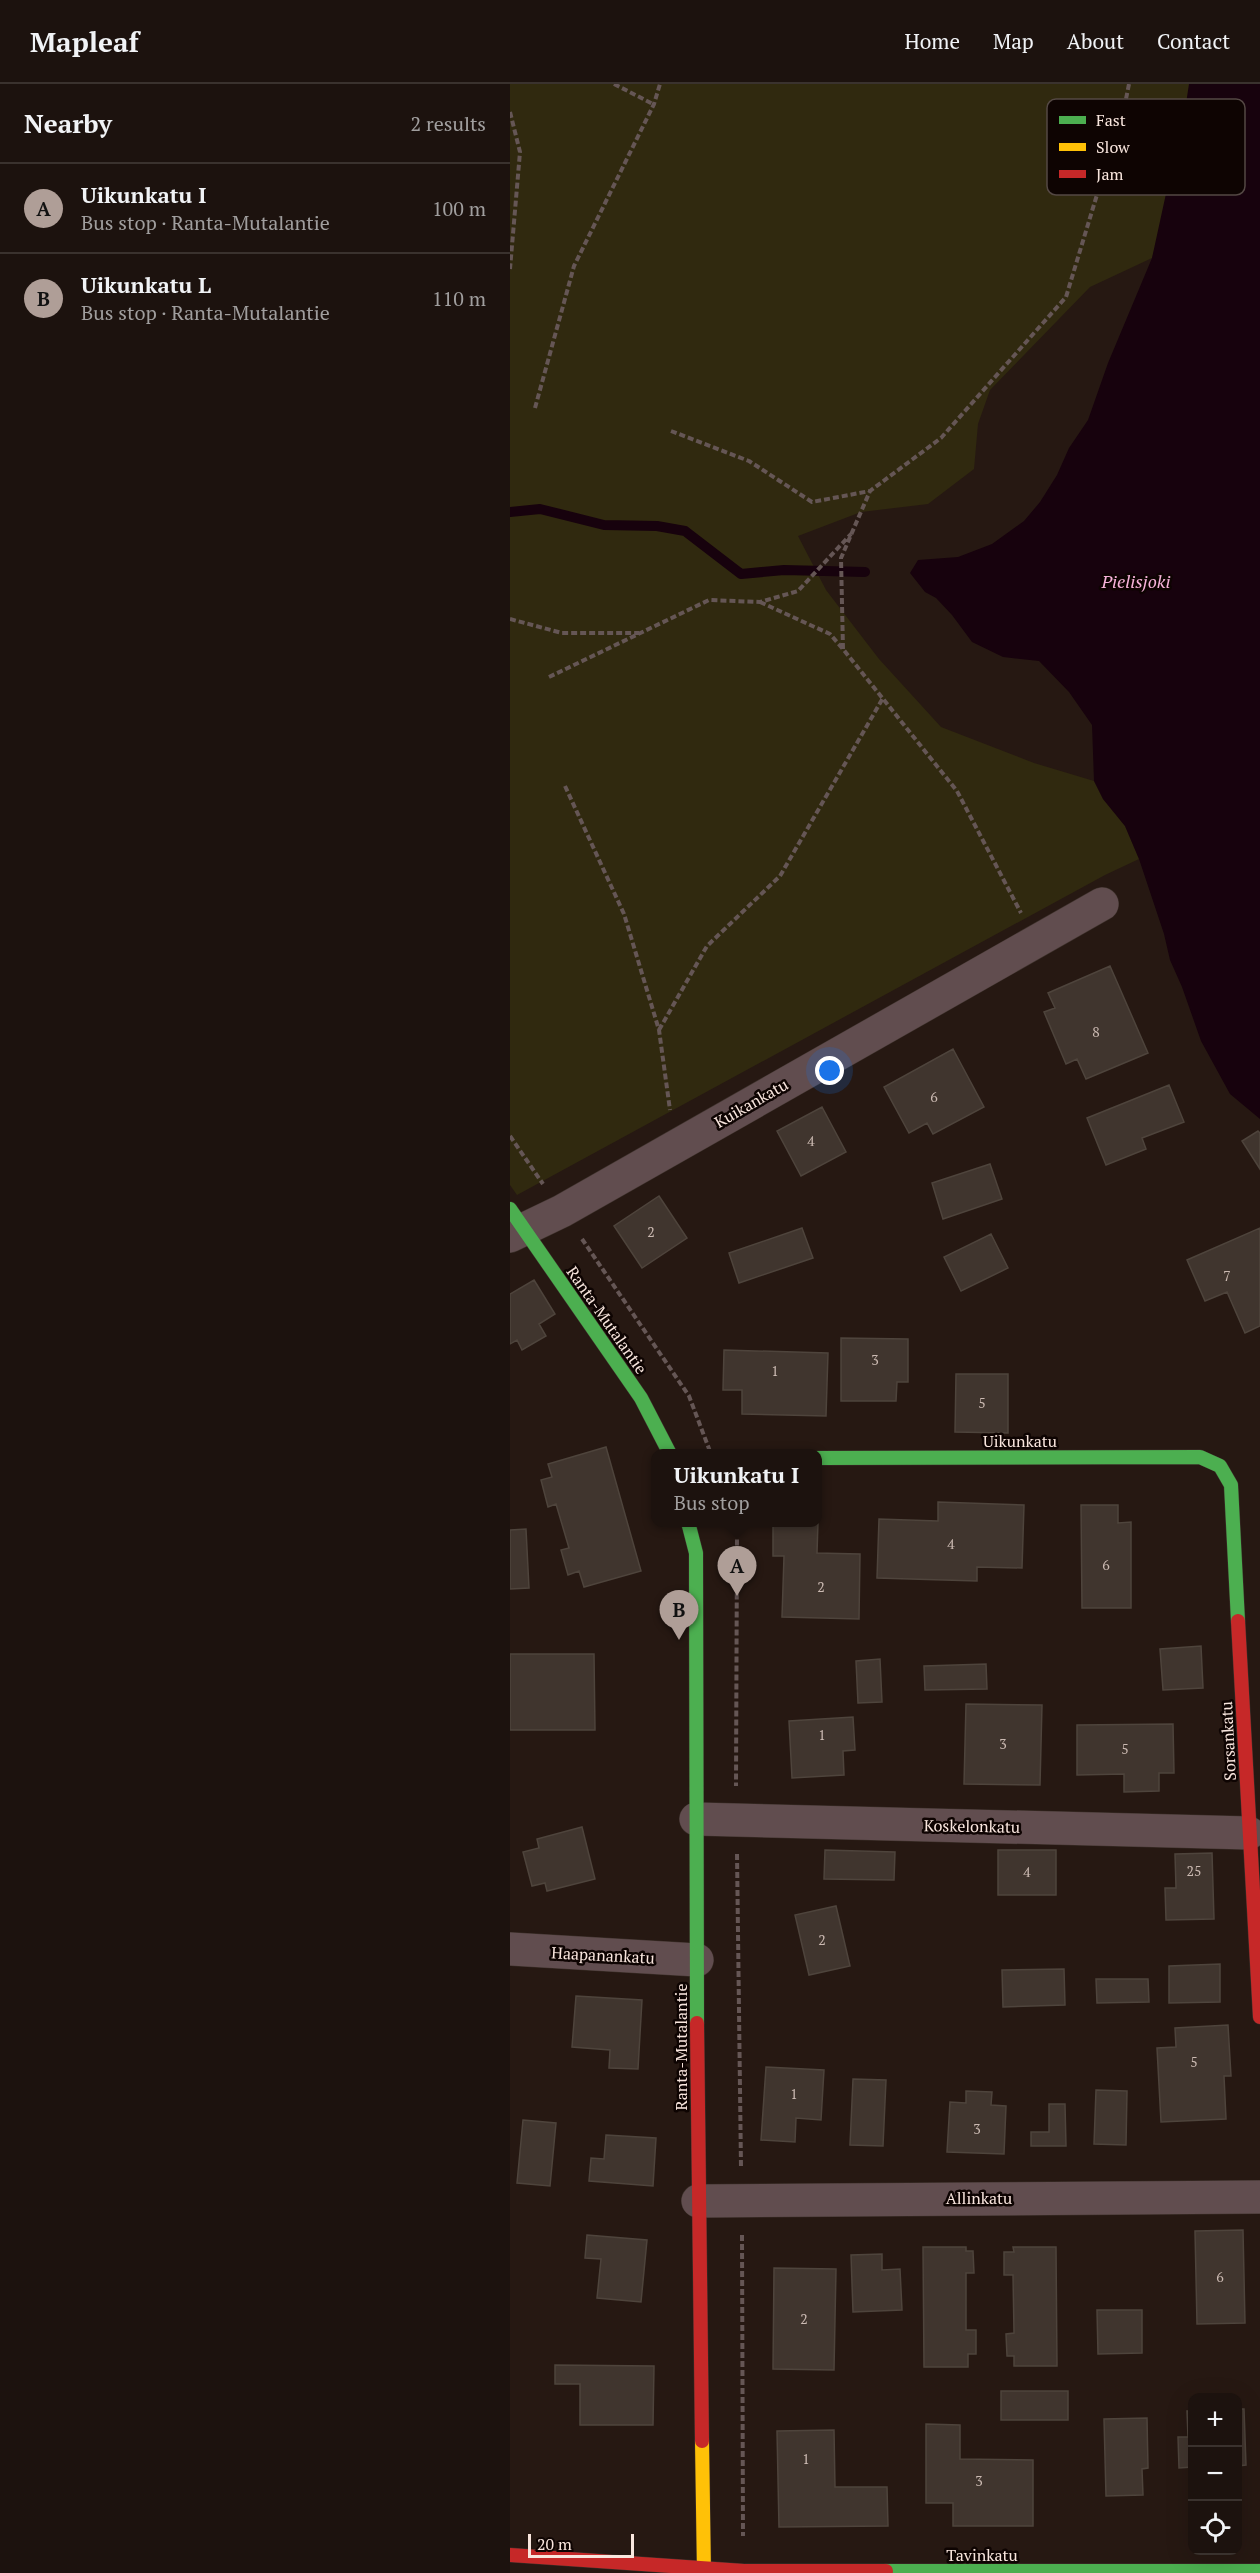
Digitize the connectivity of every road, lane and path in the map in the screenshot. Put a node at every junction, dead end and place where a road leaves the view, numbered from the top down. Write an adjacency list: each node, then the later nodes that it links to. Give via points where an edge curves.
1 (614, 84): 5 (path)
2 (660, 84): 5 (path)
3 (1128, 84): 4 (path)
4 (1126, 99)
5 (654, 104): 9 (path, via 574,266)
6 (510, 112): 8 (path, via 520,152)
7 (1097, 195): 11 (path, via 1066,297 941,438)
8 (510, 269)
9 (535, 408)
10 (671, 431): 11 (path, via 749,461 812,502)
11 (870, 491): 12 (path)
12 (851, 534): 13 (path, via 798,591); 16 (path, via 841,558)
13 (760, 602): 15 (path, via 709,600); 16 (path, via 830,634)
14 (510, 619): 15 (path, via 562,633)
15 (642, 633): 17 (path)
16 (843, 649): 18 (path)
17 (549, 677)
18 (883, 698): 21 (path, via 957,791); 22 (path, via 780,876 708,946)
19 (565, 786): 22 (path, via 624,914)
20 (1102, 904): 21 (street, Kuikankatu)
21 (1036, 941): 24 (street, Kuikankatu)
22 (659, 1030): 24 (path)
23 (510, 1136): 25 (path)
24 (675, 1146): 25 (street, Kuikankatu)
25 (562, 1211): 26 (street, Kuikankatu); 28 (path, via 689,1396)
26 (514, 1224): 27 (street, Ranta-Mutalantie, via 641,1398)
27 (667, 1449)
28 (709, 1449)
29 (822, 1458): 30 (street, Uikunkatu, via 1200,1457)
30 (1220, 1466): 35 (street, Sorsankatu, via 1231,1485)
31 (689, 1527): 33 (street, Ranta-Mutalantie, via 696,1553)
32 (735, 1527): 34 (path)
33 (696, 1819): 34 (street, Koskelonkatu); 37 (street, Ranta-Mutalantie)
34 (736, 1821): 35 (street, Koskelonkatu); 40 (path)
35 (1249, 1833): 38 (street, Sorsankatu)
36 (510, 1949): 37 (street, Haapanankatu)
37 (697, 1960): 41 (street, Ranta-Mutalantie)
38 (1260, 2017)
39 (1260, 2197): 40 (street, Allinkatu)
40 (742, 2199): 41 (street, Allinkatu); 44 (path)
41 (698, 2201): 43 (street, Ranta-Mutalantie)
42 (510, 2555): 43 (street, Tavinkatu)
43 (704, 2570): 44 (street, Tavinkatu)
44 (744, 2571): 45 (street, Tavinkatu)
45 (1260, 2571)

